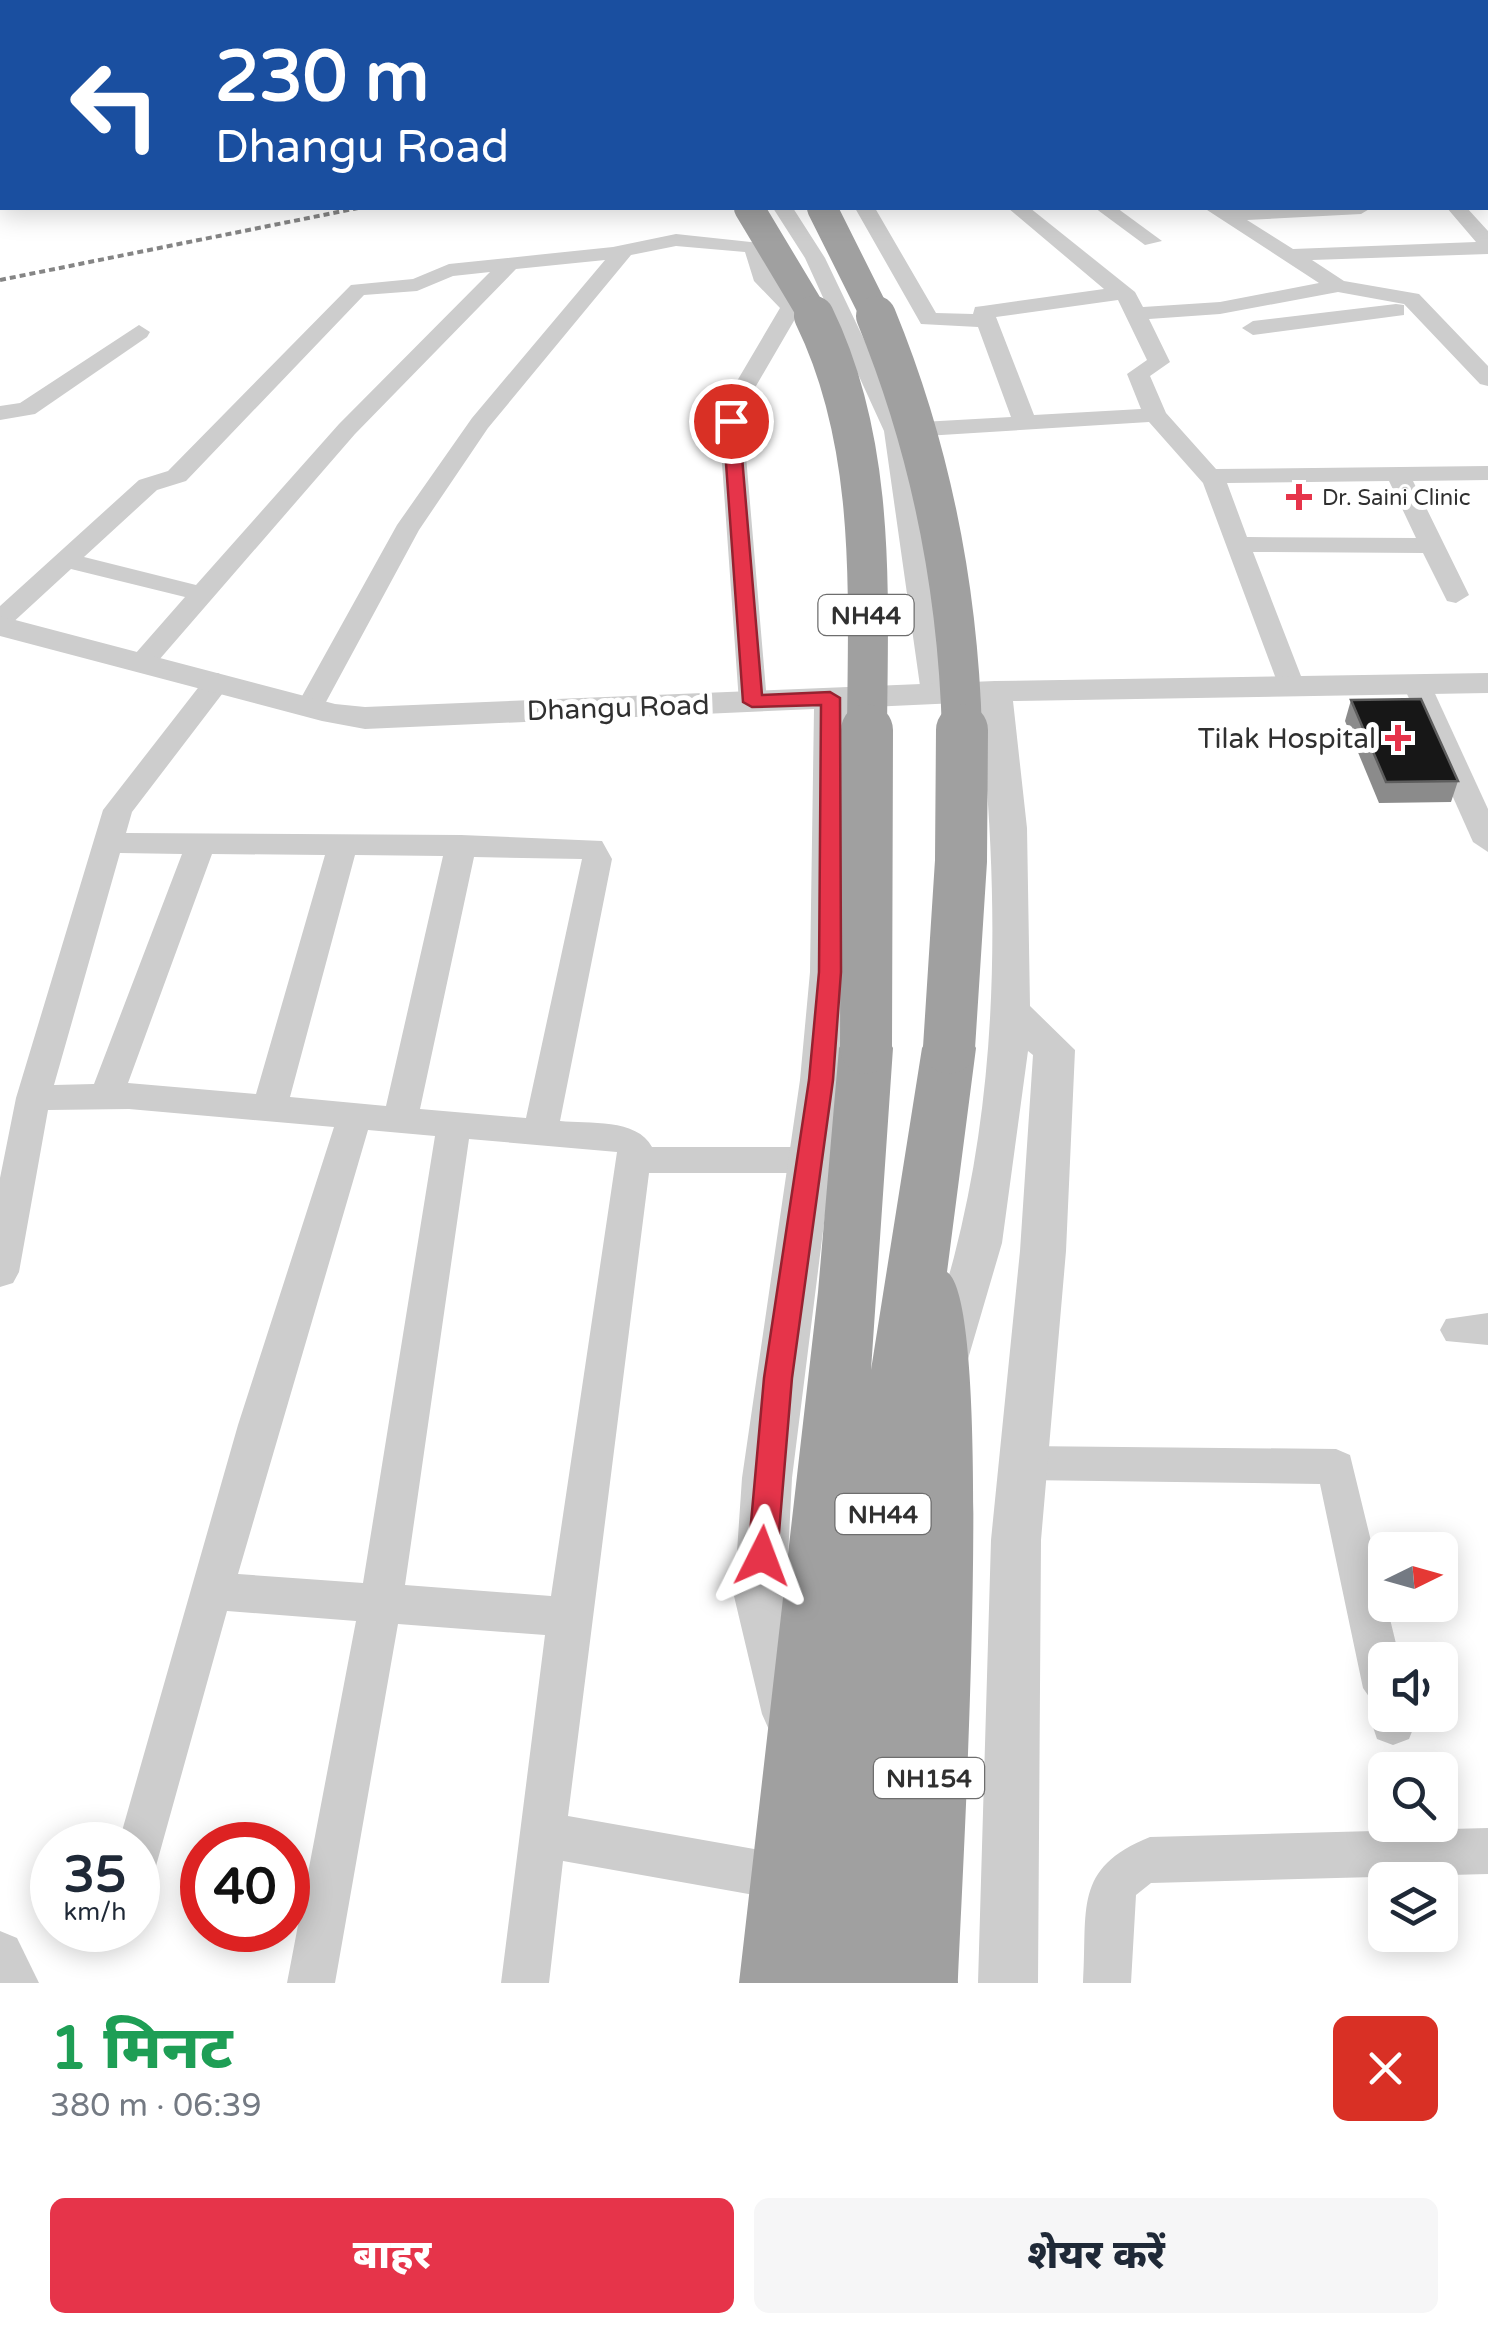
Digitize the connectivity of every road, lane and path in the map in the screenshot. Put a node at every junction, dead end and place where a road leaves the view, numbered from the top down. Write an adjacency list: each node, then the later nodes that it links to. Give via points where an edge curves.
1 (751, 210): 68 (highway, NH44, bridge, via 828,344 864,524 866,1048 848,1292)
2 (784, 210): 25 (street, via 815,258)
3 (823, 210): 60 (highway, NH44, bridge, via 867,294 914,412 946,540 966,754 949,1048)
4 (867, 210): 18 (street, via 929,320)
5 (1020, 210): 16 (street)
6 (1108, 210): 10 (street)
7 (1459, 210): 11 (street)
8 (1220, 211): 9 (street); 13 (street)
9 (1378, 225): 11 (street); 13 (street)
10 (1152, 241)
11 (1488, 246)
12 (623, 252): 14 (street); 43 (street, via 680,240 753,247 765,281 791,306 731,421); 44 (street, via 480,423 406,530)
13 (1288, 254): 15 (street)
14 (509, 266): 31 (street, via 450,270 418,285 358,289 177,476 148,485); 32 (street, via 347,428)
15 (1338, 286): 16 (street, via 1220,308); 17 (street, via 1406,297)
16 (1129, 303): 18 (street, via 986,311); 23 (street, via 1159,362 1138,372)
17 (1420, 308): 19 (street); 21 (street)
18 (983, 320): 24 (street)
19 (1252, 328)
20 (139, 332): 22 (street, via 27,409)
21 (1488, 379)
22 (0, 413)
23 (1155, 415): 24 (street); 28 (street)
24 (1026, 425): 25 (street)
25 (896, 432): 41 (street)
26 (1488, 473): 27 (street)
27 (1398, 474): 28 (street); 30 (street)
28 (1208, 476): 29 (street)
29 (1238, 544): 30 (street); 39 (street)
30 (1434, 546): 33 (street)
31 (64, 559): 32 (street); 34 (street)
32 (202, 594): 35 (street)
33 (1456, 595)
34 (0, 622): 35 (street, Dhangu Road)
35 (142, 662): 36 (street, Dhangu Road)
36 (218, 681): 44 (street, Dhangu Road); 46 (street, via 118,810)
37 (1488, 683): 38 (street, Dhangu Road)
38 (1417, 686): 39 (street, Dhangu Road); 45 (street)
39 (1292, 689): 40 (street, Dhangu Road)
40 (995, 691): 41 (street, Dhangu Road); 50 (street, via 1012,927)
41 (932, 694): 42 (street, Dhangu Road)
42 (830, 698): 43 (street, Dhangu Road); 59 (street, via 830,972)
43 (752, 702): 44 (street, Dhangu Road, via 365,718)
44 (310, 708)
45 (1488, 842)
46 (108, 843): 47 (street); 52 (street)
47 (201, 844): 48 (street); 51 (street)
48 (344, 844): 49 (street); 53 (street)
49 (461, 845): 55 (street); 57 (street, via 583,846 596,853)
50 (1008, 1009): 62 (street, via 994,1176 979,1248); 63 (street, via 1054,1050)
51 (107, 1096): 52 (street); 53 (street)
52 (33, 1098): 61 (street)
53 (269, 1110): 54 (street)
54 (354, 1118): 55 (street); 64 (street)
55 (400, 1122): 56 (street)
56 (454, 1126): 57 (street); 65 (street)
57 (540, 1134): 58 (street, via 626,1140 635,1146)
58 (636, 1160): 59 (street); 66 (street)
59 (810, 1160): 68 (street, via 776,1395 760,1596)
60 (922, 1231): 62 (highway); 78 (highway, NH44, via 886,1476)
61 (0, 1272)
62 (940, 1368): 79 (highway, NH154, via 939,1573)
63 (1024, 1464): 67 (street, via 1336,1466); 80 (street, via 1016,1540)
64 (212, 1591): 65 (street); 69 (street)
65 (382, 1603): 66 (street); 75 (street)
66 (569, 1617): 70 (street)
67 (1375, 1642)
68 (799, 1757): 72 (highway, NH44)
69 (148, 1822)
70 (546, 1834): 72 (street); 76 (street)
71 (1488, 1851): 81 (street, via 1150,1860 1119,1877 1113,1890)
72 (788, 1878): 77 (highway, NH44)
73 (0, 1955): 74 (street)
74 (14, 1983)
75 (312, 1983)
76 (525, 1983)
77 (778, 1983)
78 (841, 1983)
79 (919, 1983)
80 (1008, 1983)
81 (1107, 1983)

